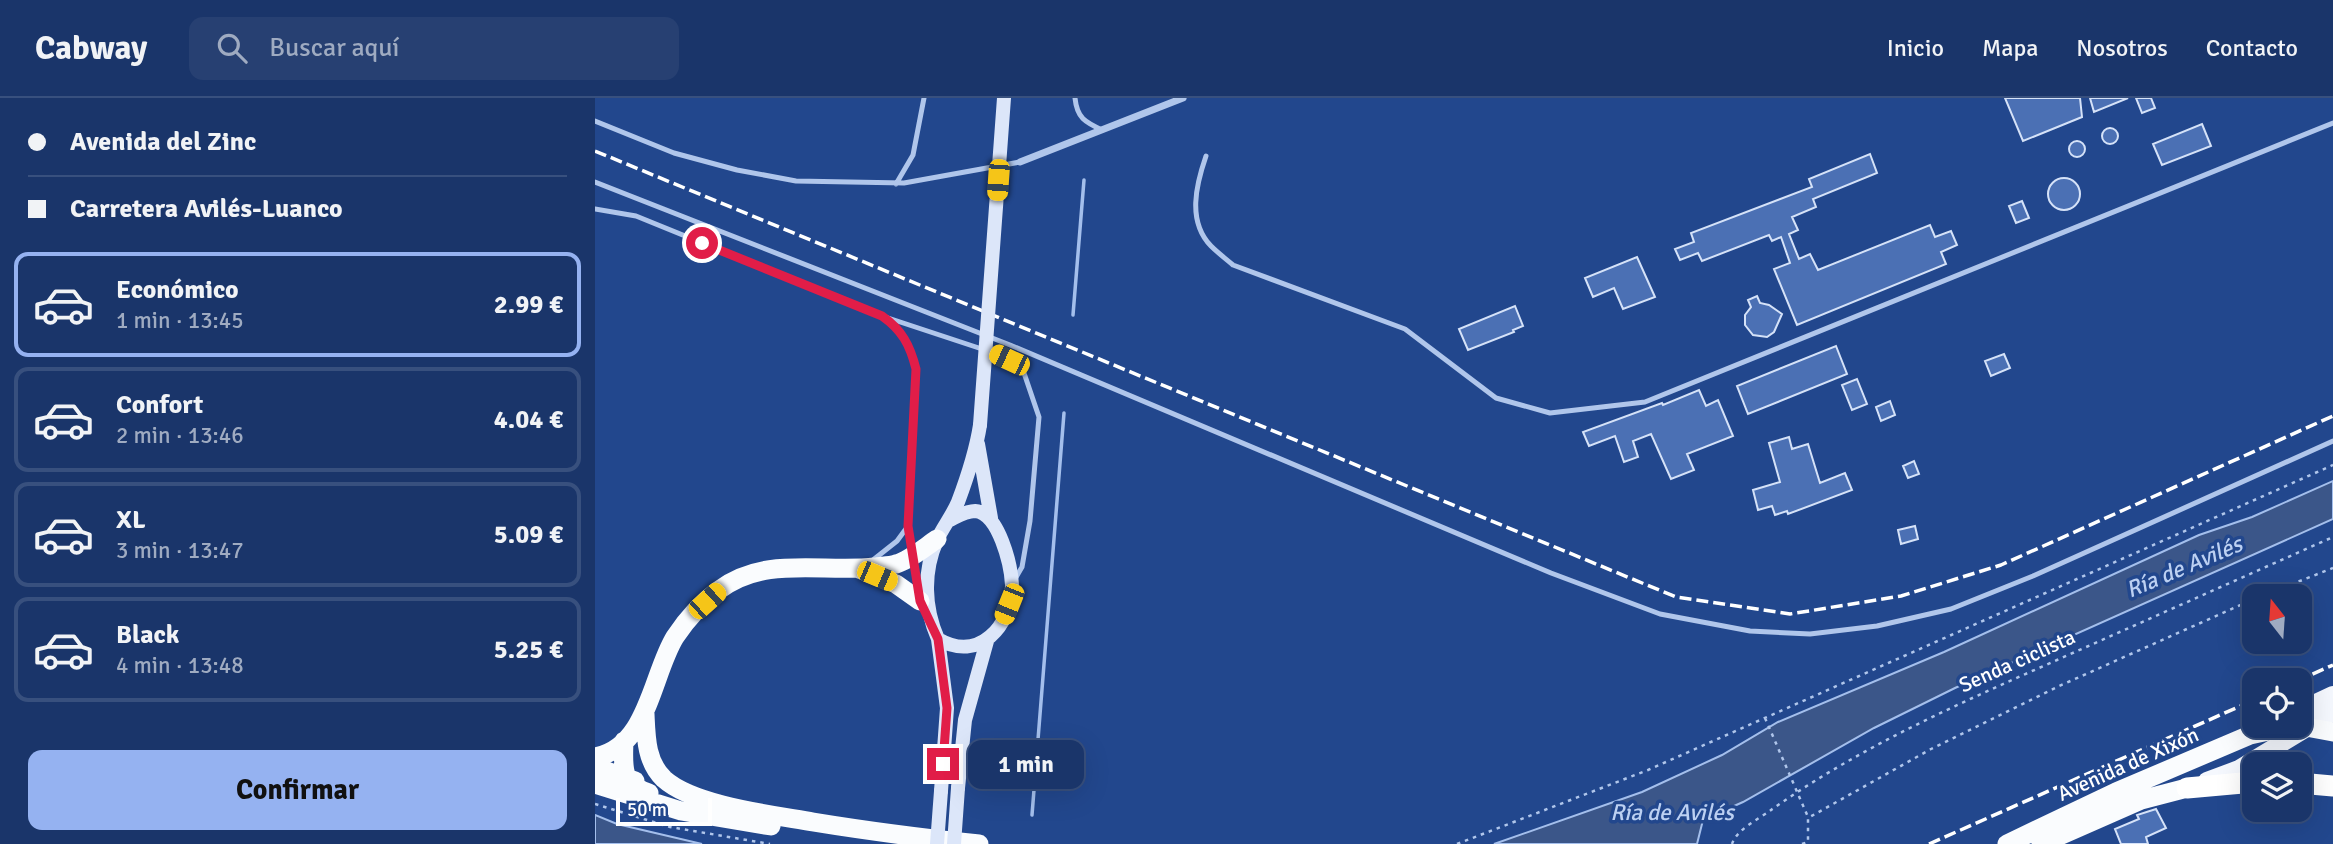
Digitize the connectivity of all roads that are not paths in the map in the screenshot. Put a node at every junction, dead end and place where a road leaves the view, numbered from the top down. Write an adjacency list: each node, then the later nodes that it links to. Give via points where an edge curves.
1 (924, 98): 11 (lane, via 913,155)
2 (1004, 98): 15 (main road, bridge)
3 (1075, 98): 7 (lane, via 1076,111)
4 (1183, 98): 7 (street)
5 (595, 121): 11 (lane, via 674,153 737,170 796,181)
6 (2333, 122): 8 (lane, via 1645,402 1550,414 1496,398 1405,329 1233,265 1210,245 1197,223 1196,186)
7 (1102, 130): 9 (street)
8 (1206, 156)
9 (1020, 162): 11 (lane)
10 (595, 182): 14 (lane, via 1010,345 1551,573 1660,614 1750,631 1810,634 1877,626 1951,609)
11 (896, 184)
12 (595, 209): 13 (lane, via 636,216)
13 (882, 316): 18 (lane, via 905,338 916,369); 22 (lane, via 991,352 1024,373 1039,417 1030,521 1022,567)
14 (2333, 441)
15 (977, 443): 16 (main road); 17 (main road)
16 (991, 518): 17 (main road, via 977,511); 22 (main road)
17 (950, 520): 19 (main road)
18 (908, 526): 20 (lane); 21 (lane, via 883,553)
19 (937, 539): 20 (highway); 24 (main road, via 925,590)
20 (912, 555): 21 (highway, via 897,564); 23 (lane)
21 (858, 569): 23 (highway, via 896,584); 30 (highway, via 798,566 754,572 719,589 674,639)
22 (1012, 584): 26 (main road, via 1003,618)
23 (920, 601): 24 (lane)
24 (930, 622): 25 (main road)
25 (938, 639): 26 (main road, via 959,648); 51 (main road, bridge, via 947,708)
26 (987, 640): 52 (main road, bridge, via 965,720)
27 (2333, 695): 28 (main road, Avenida de Xixón)
28 (2312, 712)
29 (2333, 712): 31 (main road, Avenida de Xixón)
30 (645, 714): 36 (highway); 37 (highway)
31 (2312, 717)
32 (2312, 723): 33 (highway)
33 (2333, 732)
34 (2243, 738): 54 (highway, Avenida de Xixón)
35 (2279, 738): 46 (main road, Avenida de Xixón, via 2239,769)
36 (624, 741): 38 (highway); 41 (highway)
37 (649, 752): 41 (highway); 47 (highway, via 666,781)
38 (595, 757)
39 (595, 767): 41 (highway)
40 (595, 774): 41 (highway, via 611,780)
41 (626, 778): 47 (highway); 48 (highway, via 636,788)
42 (2242, 783): 46 (highway)
43 (595, 784): 48 (highway, via 681,811)
44 (2312, 784): 45 (highway)
45 (2333, 786)
46 (2187, 788): 50 (highway, Avenida de Xixón, via 2141,800)
47 (714, 802): 49 (highway)
48 (753, 824): 49 (highway)
49 (905, 836): 53 (highway)
50 (2053, 842)
51 (937, 844)
52 (954, 844)
53 (979, 844)
54 (2007, 844)

